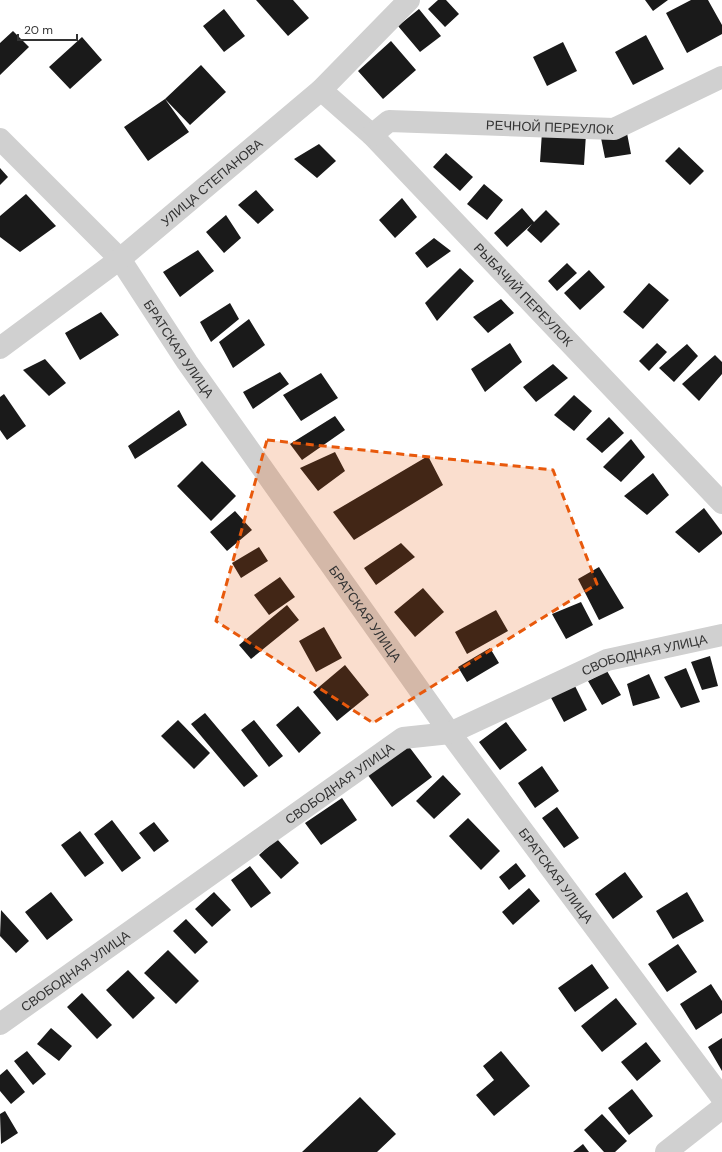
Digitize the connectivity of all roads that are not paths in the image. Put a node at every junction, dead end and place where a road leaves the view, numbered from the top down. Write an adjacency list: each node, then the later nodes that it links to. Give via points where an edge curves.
1 (409, 0): 3 (street, УЛИЦА СТЕПАНОВА)
2 (722, 77): 4 (street, РЕЧНОЙ ПЕРЕУЛОК, via 614,129 389,121)
3 (321, 90): 4 (street, РЫБАЧИЙ ПЕРЕУЛОК); 6 (street, УЛИЦА СТЕПАНОВА)
4 (372, 135): 8 (street, РЫБАЧИЙ ПЕРЕУЛОК)
5 (0, 139): 6 (street, БРАТСКАЯ УЛИЦА)
6 (120, 259): 7 (street, УЛИЦА СТЕПАНОВА); 10 (street, БРАТСКАЯ УЛИЦА, via 187,362)
7 (0, 348)
8 (722, 503)
9 (722, 635): 10 (street, СВОБОДНАЯ УЛИЦА, via 607,660)
10 (450, 733): 11 (street, СВОБОДНАЯ УЛИЦА, via 403,738); 12 (street, БРАТСКАЯ УЛИЦА)
11 (0, 1024)
12 (722, 1098)
13 (722, 1108): 14 (street)
14 (666, 1152)

